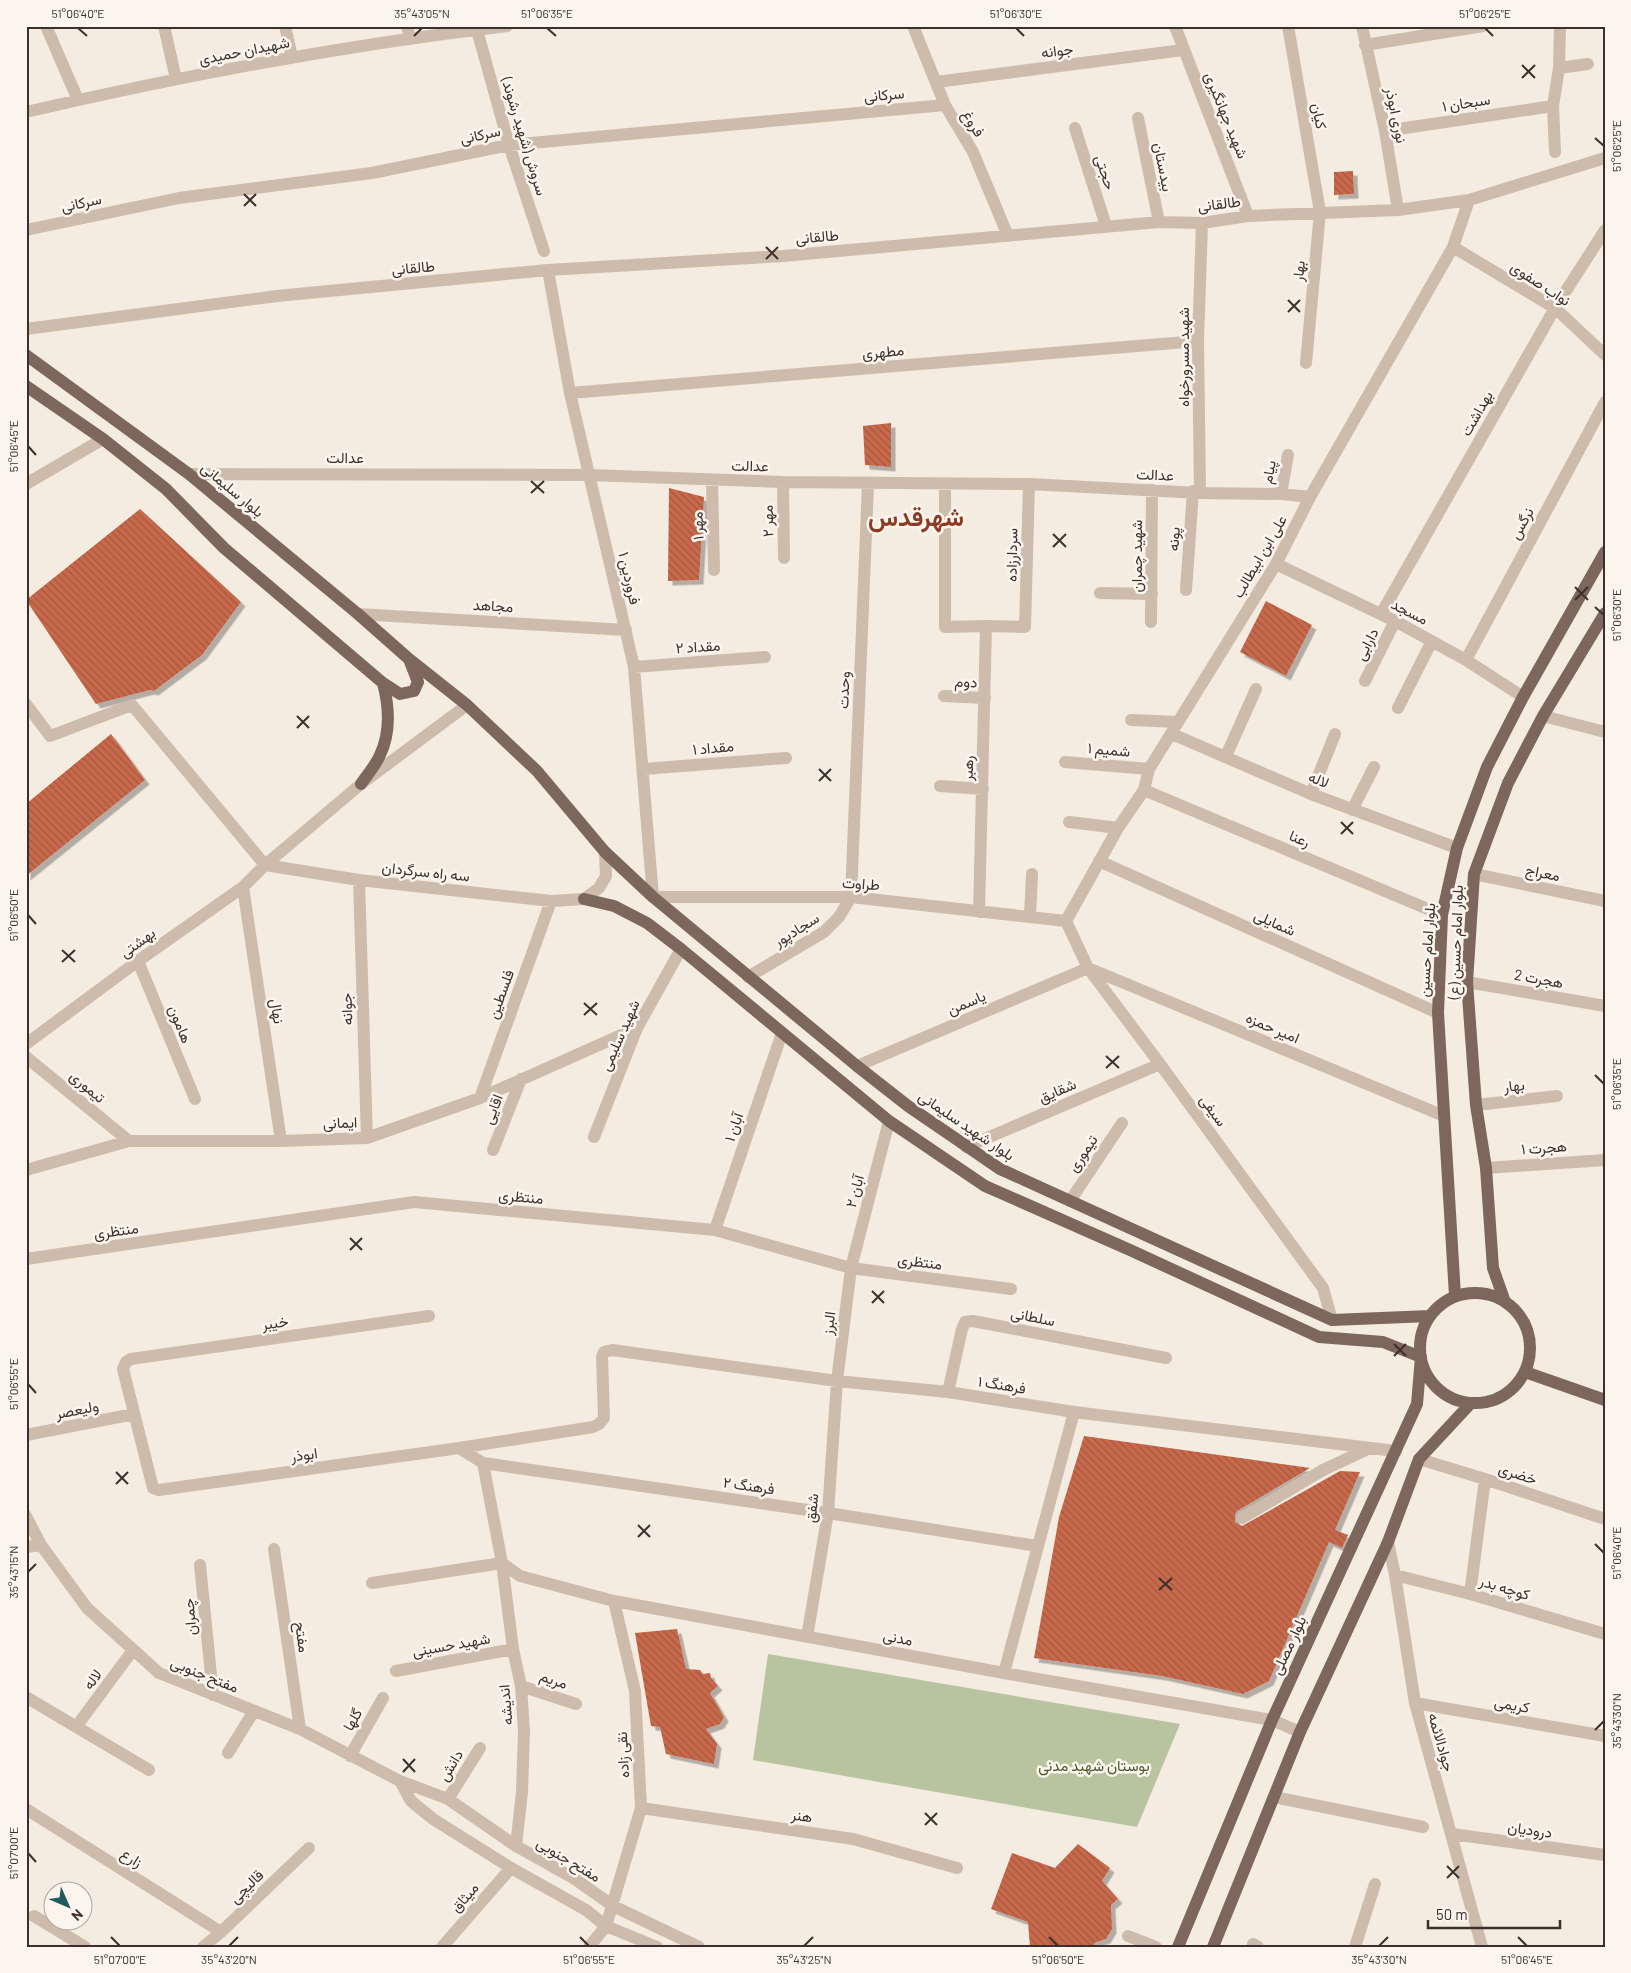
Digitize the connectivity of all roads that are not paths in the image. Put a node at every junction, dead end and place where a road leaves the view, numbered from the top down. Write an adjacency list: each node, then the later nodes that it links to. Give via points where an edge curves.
1 (46, 26): 21 (street)
2 (164, 26): 19 (street)
3 (285, 26): 16 (street)
4 (407, 26): 13 (street)
5 (507, 26): 12 (street, شهیدان حمیدی)
6 (914, 26): 20 (street, فروغ)
7 (1175, 26): 15 (street, شهید جهانگیری)
8 (1288, 26): 33 (street, کیان)
9 (1362, 26): 14 (street, نوری ابوذر)
10 (1483, 26): 14 (street)
11 (1560, 26): 18 (street)
12 (477, 30): 13 (street, شهیدان حمیدی); 28 (street, سروش (شهید رشوند))
13 (410, 39): 16 (street, شهیدان حمیدی)
14 (1365, 45): 27 (street, نوری ابوذر)
15 (1183, 50): 20 (street, جوانه); 34 (street, شهید جهانگیری)
16 (292, 57): 19 (street, شهیدان حمیدی)
17 (1588, 64): 18 (street)
18 (1559, 68): 23 (street)
19 (176, 80): 21 (street, شهیدان حمیدی)
20 (936, 82): 22 (street, فروغ)
21 (78, 100): 24 (street, شهیدان حمیدی)
22 (945, 105): 28 (street, سرکانی); 40 (street, فروغ, via 973,152)
23 (1553, 106): 27 (street, سبحان ۱); 29 (street)
24 (26, 112)
25 (1138, 118): 35 (street, بیدستان)
26 (1075, 128): 37 (street, حجتی)
27 (1385, 131): 32 (street, نوری ابوذر)
28 (509, 145): 38 (street, سرکانی, via 372,173 179,198); 42 (street, سروش (شهید رشوند))
29 (1554, 152)
30 (1605, 158): 31 (street, طالقانی)
31 (1469, 200): 32 (street, طالقانی); 41 (street, علی ابن ابیطالب)
32 (1398, 210): 33 (street, طالقانی)
33 (1320, 212): 34 (street, طالقانی); 49 (street, بهار)
34 (1248, 216): 36 (street, طالقانی)
35 (1159, 222): 36 (street, طالقانی); 37 (street, طالقانی)
36 (1202, 223): 46 (street, شهید مسرورخواه)
37 (1106, 226): 40 (street, طالقانی)
38 (26, 230)
39 (1605, 230): 44 (street, بهداشت)
40 (1008, 236): 43 (street, طالقانی, via 784,256)
41 (1453, 247): 44 (street, نواب صفوی); 66 (street, علی ابن ابیطالب)
42 (544, 250)
43 (548, 270): 45 (street, طالقانی, via 277,296); 51 (street, فروردین ۱)
44 (1555, 308): 48 (street, نواب صفوی); 76 (street, بهداشت)
45 (26, 329)
46 (1198, 341): 51 (street, مطهری); 64 (street, شهید مسرورخواه)
47 (26, 355): 55 (main road, بلوار سلیمانی)
48 (1605, 355)
49 (1306, 363)
50 (26, 386): 53 (main road)
51 (570, 393): 56 (street, فروردین ۱)
52 (1605, 402): 84 (street, نرگس)
53 (103, 439): 59 (street); 87 (main road, via 166,489 224,548)
54 (1288, 455): 65 (street, پیام)
55 (189, 474): 56 (street, عدالت); 75 (main road, بلوار سلیمانی)
56 (589, 475): 57 (street, عدالت); 80 (street, فروردین ۱)
57 (712, 480): 58 (street, عدالت); 70 (street, مهر ۱)
58 (782, 482): 60 (street, عدالت); 68 (street, مهر ۲)
59 (26, 484)
60 (868, 484): 61 (street, عدالت); 123 (street, وحدت)
61 (945, 484): 62 (street, عدالت); 79 (street, via 944,628)
62 (1029, 484): 63 (street, عدالت); 79 (street, سردارزاده, via 1025,627)
63 (1152, 490): 64 (street, عدالت); 73 (street, شهید چمران)
64 (1196, 492): 65 (street, عدالت); 71 (street, پونه)
65 (1281, 494): 66 (street, عدالت)
66 (1310, 497): 69 (street, علی ابن ابیطالب)
67 (1605, 552): 90 (main road, بلوار امام حسین)
68 (784, 558)
69 (1276, 564): 76 (street, مسجد); 97 (street, علی ابن ابیطالب)
70 (714, 570)
71 (1186, 590)
72 (1100, 593): 73 (street)
73 (1152, 594): 78 (street, شهید چمران)
74 (1605, 613): 95 (main road, بلوار امام حسین (ع))
75 (358, 614): 80 (street, مجاهد); 83 (main road, بلوار سلیمانی)
76 (1381, 614): 77 (street, مسجد)
77 (1395, 621): 81 (street, مسجد); 86 (street, دارابی)
78 (1151, 622)
79 (986, 626): 91 (street, رهبر)
80 (626, 630): 85 (street, فروردین ۱)
81 (1432, 640): 84 (street, مسجد); 94 (street)
82 (765, 657): 85 (street, مقداد ۲)
83 (409, 659): 87 (main road, via 418,682 414,691 400,694); 93 (main road)
84 (1466, 660): 90 (street, مسجد)
85 (634, 667): 104 (street, فروردین ۱)
86 (1364, 681)
87 (383, 683): 106 (main road, via 388,701 387,732 380,756)
88 (1256, 689): 100 (street)
89 (944, 696): 91 (street, دوم)
90 (1523, 697): 114 (main road, بلوار امام حسین, via 1487,767)
91 (985, 698): 108 (street, رهبر)
92 (26, 704): 117 (street, via 50,736 132,705)
93 (467, 705): 106 (street); 115 (main road, via 537,772)
94 (1398, 708)
95 (1542, 716): 98 (street); 119 (main road, بلوار امام حسین (ع), via 1508,784)
96 (1131, 720): 97 (street, لاله)
97 (1174, 728): 100 (street, لاله); 105 (street, علی ابن ابیطالب)
98 (1605, 732)
99 (1335, 734): 110 (street)
100 (1226, 756): 110 (street, لاله)
101 (786, 758): 104 (street, مقداد ۱)
102 (1066, 762): 105 (street, شمیم ۱)
103 (1374, 767): 111 (street)
104 (643, 769): 122 (street, فروردین ۱)
105 (1149, 769): 109 (street, علی ابن ابیطالب)
106 (360, 784): 117 (street)
107 (940, 786): 108 (street)
108 (982, 789): 127 (street, رهبر)
109 (1144, 790): 113 (street, علی ابن ابیطالب); 128 (street, رعنا)
110 (1310, 794): 111 (street, لاله)
111 (1352, 810): 114 (street, لاله)
112 (1069, 822): 113 (street)
113 (1118, 828): 116 (street, علی ابن ابیطالب)
114 (1457, 848): 128 (main road, بلوار امام حسین)
115 (605, 852): 122 (main road, بلوار شهید سلیمانی); 124 (street, via 606,876 599,888)
116 (1099, 861): 130 (street, علی ابن ابیطالب); 137 (street, شمایلی)
117 (265, 865): 120 (street, سه راه سرگردان); 121 (street, بهشتی)
118 (1032, 874): 129 (street)
119 (1474, 874): 126 (street, معراج); 135 (main road, بلوار امام حسین (ع))
120 (359, 880): 125 (street, سه راه سرگردان); 153 (street, جوانه)
121 (243, 887): 132 (street, بهشتی); 155 (street, نهال)
122 (653, 897): 123 (street, طراوت); 134 (main road, بلوار شهید سلیمانی)
123 (851, 897): 127 (street, طراوت); 134 (street, سجادپور, via 840,917 824,932)
124 (584, 899): 125 (street, سه راه سرگردان); 131 (main road, via 614,906 647,924)
125 (551, 901): 146 (street, فلسطین)
126 (1605, 901)
127 (979, 912): 129 (street, طراوت)
128 (1442, 915): 137 (main road, بلوار امام حسین)
129 (1030, 916): 130 (street, طراوت)
130 (1066, 921): 133 (street, سیفی)
131 (681, 949): 138 (street, شهید سلیمی); 139 (main road)
132 (138, 961): 140 (street, بهشتی); 147 (street, هامون)
133 (1088, 968): 142 (street, سیفی); 143 (street, یاسمن); 149 (street, امیر حمزه)
134 (748, 977): 143 (main road, بلوار شهید سلیمانی)
135 (1467, 982): 136 (street, هجرت 2); 148 (main road, بلوار امام حسین (ع))
136 (1605, 1006)
137 (1438, 1013): 149 (main road, بلوار امام حسین)
138 (637, 1028): 144 (street, ایمانی); 152 (street, شهید سلیمی)
139 (782, 1033): 150 (main road); 162 (street, آبان ۱)
140 (26, 1044)
141 (26, 1057): 154 (street, تیموری)
142 (1160, 1064): 156 (street, شقایق); 170 (street, سیفی, via 1323,1288)
143 (856, 1066): 156 (main road, بلوار شهید سلیمانی)
144 (520, 1079): 146 (street, ایمانی); 157 (street, اقایی)
145 (1557, 1096): 148 (street, بهار)
146 (480, 1098): 153 (street, ایمانی)
147 (194, 1099)
148 (1476, 1105): 159 (main road, بلوار امام حسین (ع))
149 (1444, 1116): 166 (main road, بلوار امام حسین)
150 (889, 1121): 164 (street, آبان ۲); 172 (main road, via 985,1186 1319,1337 1383,1342)
151 (1122, 1123): 161 (street, تیموری)
152 (594, 1137)
153 (366, 1138): 155 (street, ایمانی)
154 (129, 1141): 155 (street, ایمانی); 160 (street, ایمانی)
155 (282, 1141)
156 (966, 1147): 161 (main road, بلوار شهید سلیمانی, via 1000,1169)
157 (493, 1150)
158 (1605, 1160): 159 (street, هجرت ۱)
159 (1486, 1168): 167 (main road, بلوار امام حسین (ع), via 1493,1268)
160 (26, 1170)
161 (1070, 1201): 170 (main road, بلوار شهید سلیمانی)
162 (715, 1230): 163 (street, منتظری, via 414,1202); 164 (street, منتظری)
163 (26, 1259)
164 (850, 1268): 165 (street, منتظری); 175 (street, البرز)
165 (1011, 1289)
166 (1455, 1296): 167 (main road, via 1475,1293 1494,1296); 169 (main road)
167 (1505, 1302): 174 (main road, via 1522,1319 1529,1336 1530,1354)
168 (430, 1316): 180 (street, خیبر, via 131,1359 123,1369)
169 (1430, 1316): 170 (main road, بلوار شهید سلیمانی); 172 (main road, via 1420,1343)
170 (1332, 1320)
171 (604, 1352): 175 (street, فرهنگ ۱, via 612,1350); 182 (street, ابوذر, via 604,1418 599,1424)
172 (1421, 1357): 178 (main road, via 1427,1375 1438,1389 1453,1399); 184 (main road, بلوار مصلی, via 1417,1404)
173 (1166, 1358): 176 (street, سلطانی, via 966,1322)
174 (1525, 1372): 177 (main road); 178 (main road, via 1516,1386 1503,1396 1488,1402)
175 (837, 1381): 176 (street, فرهنگ ۱); 188 (street, شفق)
176 (948, 1392): 179 (street, فرهنگ ۱)
177 (1605, 1400)
178 (1471, 1403): 185 (main road)
179 (1074, 1412): 183 (street, فرهنگ ۱); 194 (street)
180 (134, 1414): 181 (street, ولیعصر); 182 (street, ابوذر, via 153,1488 159,1490)
181 (26, 1435)
182 (460, 1448): 186 (street, فرهنگ ۲)
183 (1370, 1448): 184 (street, فرهنگ ۱); 190 (street, via 1323,1470)
184 (1396, 1451): 216 (main road, بلوار مصلی)
185 (1419, 1459): 187 (street, خضری); 192 (main road)
186 (483, 1463): 188 (street, فرهنگ ۲); 197 (street, اندیشه)
187 (1485, 1479): 191 (street, خضری); 201 (street)
188 (828, 1513): 194 (street, فرهنگ ۲); 204 (street, شفق)
189 (26, 1516): 193 (street, مفتح جنوبی)
190 (1242, 1518)
191 (1605, 1519)
192 (1388, 1542): 199 (street, جوادالائمه); 219 (main road)
193 (41, 1545): 195 (street); 206 (street, مفتح جنوبی, via 86,1608)
194 (1037, 1546): 208 (street)
195 (26, 1547)
196 (274, 1549): 218 (street, مفتح)
197 (502, 1563): 200 (street); 202 (street, مدنی, via 520,1576); 205 (street, اندیشه)
198 (200, 1565): 210 (street, چمران)
199 (1395, 1575): 201 (street, کوچه بدر); 214 (street, جوادالائمه)
200 (372, 1583)
201 (1470, 1594): 203 (street, کوچه بدر)
202 (614, 1601): 204 (street, مدنی); 228 (street, نقی زاده, via 635,1691)
203 (1605, 1634)
204 (807, 1636): 208 (street, مدنی)
205 (513, 1649): 207 (street, شهید حسینی); 209 (street, اندیشه)
206 (133, 1650): 210 (street, مفتح جنوبی, via 158,1673); 217 (street, لاله)
207 (396, 1671)
208 (1004, 1673): 216 (street, مدنی)
209 (521, 1686): 213 (street, مریم); 232 (street, اندیشه, via 524,1731)
210 (212, 1695): 215 (street, مفتح جنوبی)
211 (26, 1697): 217 (street)
212 (383, 1698): 223 (street, گلها)
213 (576, 1704)
214 (1414, 1704): 220 (street, کریمی); 231 (street, جوادالائمه)
215 (254, 1711): 218 (street, مفتح جنوبی); 222 (street)
216 (1272, 1720): 219 (street, مدنی); 250 (main road, بلوار مصلی)
217 (76, 1727): 224 (street)
218 (300, 1729): 223 (street, مفتح جنوبی)
219 (1300, 1732): 226 (main road)
220 (1605, 1736)
221 (480, 1748): 227 (street, دانش)
222 (228, 1753)
223 (350, 1756): 225 (street, مفتح جنوبی)
224 (149, 1770)
225 (400, 1781): 227 (street, مفتح جنوبی); 235 (street, via 411,1801 433,1819)
226 (1274, 1797): 230 (street); 251 (main road)
227 (448, 1799): 232 (street, مفتح جنوبی)
228 (641, 1808): 236 (street, هنر, via 853,1839); 238 (street, نقی زاده)
229 (26, 1809): 241 (street, زارع)
230 (1423, 1827)
231 (1452, 1834): 234 (street, درودیان); 253 (street, جوادالائمه)
232 (516, 1846): 238 (street, مفتح جنوبی, via 575,1879)
233 (309, 1848): 241 (street, قالیچی)
234 (1605, 1855)
235 (510, 1868): 240 (street, via 586,1910); 245 (street, میثاق)
236 (957, 1868)
237 (1375, 1884): 252 (street)
238 (613, 1906): 240 (street, نقی زاده); 248 (street, مفتح جنوبی)
239 (34, 1916): 243 (street)
240 (606, 1926): 246 (street, نقی زاده); 247 (street)
241 (221, 1932): 244 (street, قالیچی)
242 (1128, 1936): 249 (street)
243 (84, 1947)
244 (204, 1947)
245 (442, 1947)
246 (589, 1947)
247 (656, 1947)
248 (699, 1947)
249 (1156, 1947)
250 (1178, 1947)
251 (1213, 1947)
252 (1355, 1947)
253 (1482, 1947)

